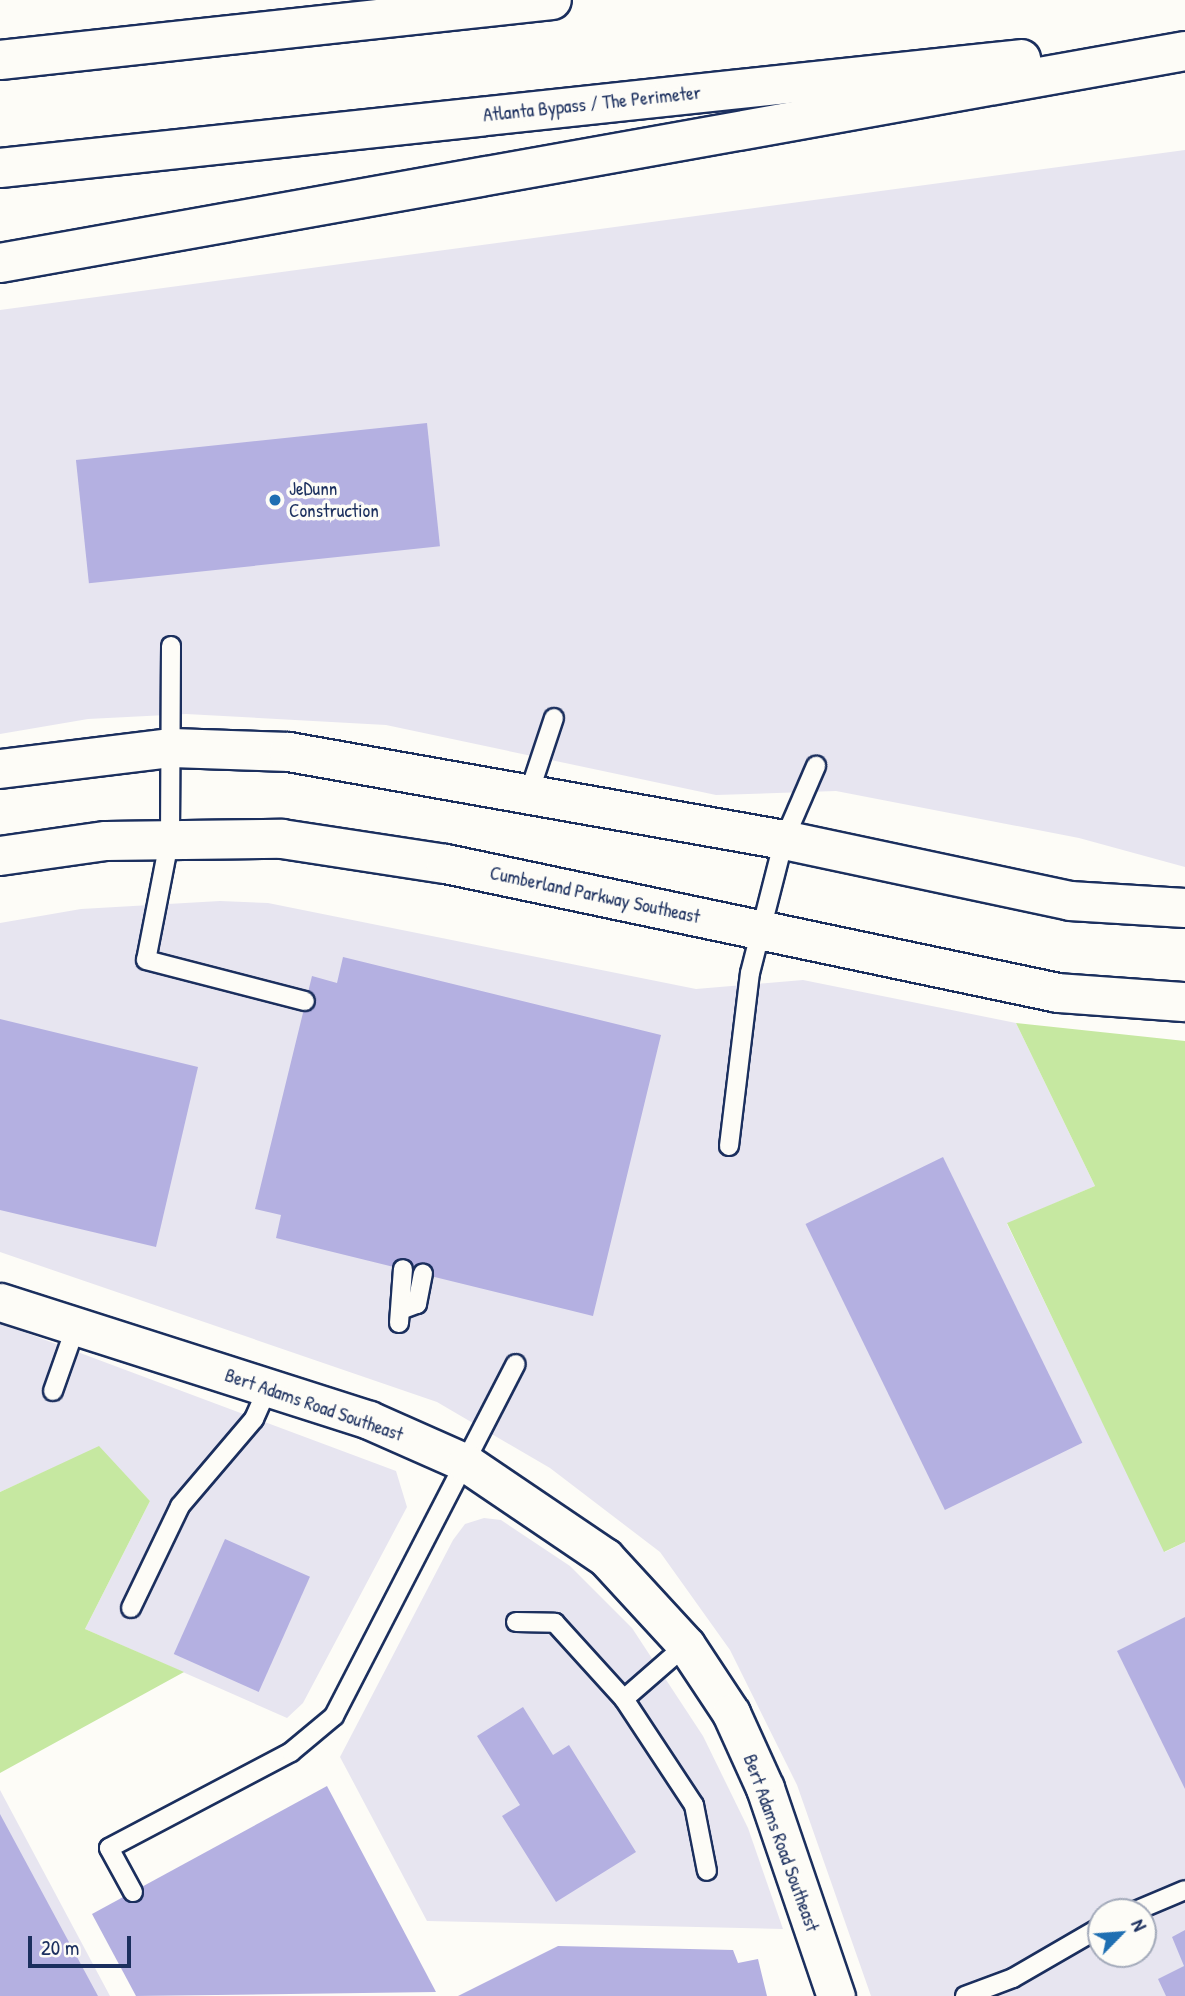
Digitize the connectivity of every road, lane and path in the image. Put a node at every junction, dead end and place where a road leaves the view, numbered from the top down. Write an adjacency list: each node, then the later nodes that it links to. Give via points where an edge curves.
1 (552, 0): 4 (main road)
2 (1185, 41): 5 (main road, Atlanta Bypass / The Perimeter)
3 (1185, 51): 6 (main road)
4 (0, 60)
5 (0, 168)
6 (0, 263)
7 (171, 646): 9 (lane)
8 (554, 718): 12 (lane)
9 (172, 748): 11 (main road); 12 (main road, via 289,751); 13 (lane)
10 (816, 766): 14 (lane)
11 (0, 769)
12 (529, 793): 14 (main road)
13 (170, 837): 15 (main road, Cumberland Parkway Southeast); 17 (main road, Cumberland Parkway Southeast, via 282,839 365,850); 18 (lane, via 146,960)
14 (785, 840): 16 (main road, via 1070,901); 17 (lane)
15 (0, 856)
16 (1185, 908)
17 (760, 930): 19 (main road, Cumberland Parkway Southeast, via 1058,993); 20 (lane)
18 (306, 1001)
19 (1185, 1002)
20 (729, 1146)
21 (402, 1269): 22 (lane, via 397,1296 401,1316 417,1304)
22 (423, 1274)
23 (0, 1302): 24 (street, Bert Adams Road Southeast)
24 (76, 1326): 26 (street, Bert Adams Road Southeast); 27 (lane)
25 (516, 1364): 28 (lane)
26 (268, 1388): 28 (street, Bert Adams Road Southeast, via 369,1420); 29 (lane, via 254,1419 180,1506)
27 (53, 1391)
28 (466, 1463): 31 (street, Bert Adams Road Southeast, via 605,1557); 35 (lane, via 334,1716 291,1752 109,1848)
29 (131, 1608)
30 (516, 1622): 32 (lane, via 555,1623)
31 (686, 1645): 32 (lane); 38 (street, Bert Adams Road Southeast, via 731,1713 765,1788)
32 (624, 1699): 33 (lane, via 694,1805)
33 (707, 1871)
34 (1185, 1891): 36 (lane)
35 (133, 1892)
36 (1157, 1902)
37 (1087, 1935): 39 (lane, via 1013,1978)
38 (836, 1996)
39 (965, 1996)

